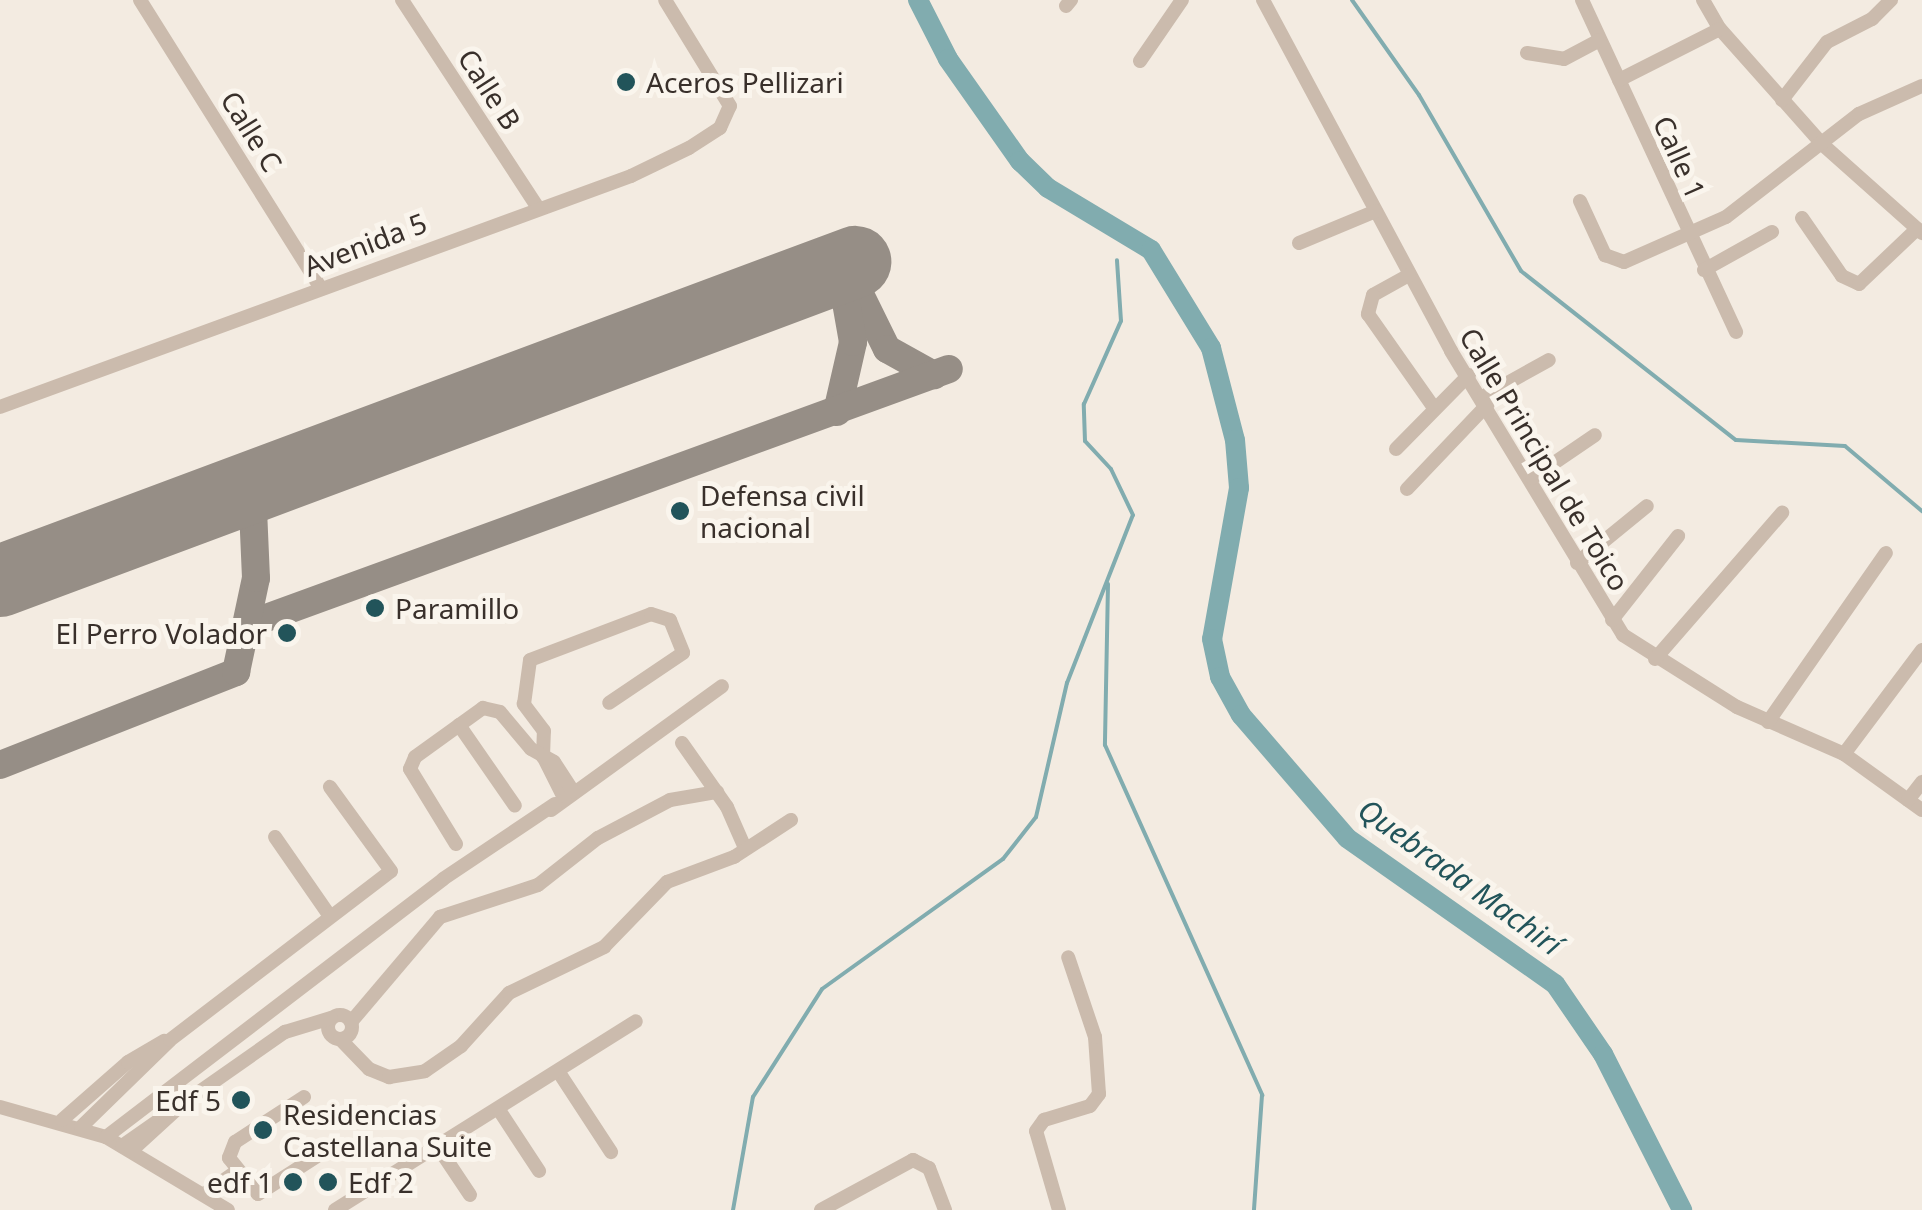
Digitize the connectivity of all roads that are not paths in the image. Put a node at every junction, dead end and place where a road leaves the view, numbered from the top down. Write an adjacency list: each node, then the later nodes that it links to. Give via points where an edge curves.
1 (140, 0): 27 (street, Calle C)
2 (402, 0): 18 (street, Calle B)
3 (665, 0): 18 (street, Avenida 5, via 730,106 720,128 631,176)
4 (1182, 0): 12 (street)
5 (1263, 0): 19 (street, Calle Principal de Toico)
6 (1582, 0): 10 (street, Calle 1)
7 (1703, 0): 9 (street)
8 (1891, 0): 15 (street, via 1872,19 1827,42)
9 (1720, 29): 13 (street); 15 (street)
10 (1599, 40): 11 (street, via 1564,59); 13 (street, Calle 1)
11 (1527, 53)
12 (1140, 61)
13 (1619, 80): 23 (street, Calle 1)
14 (1922, 86): 16 (street, via 1870,108)
15 (1782, 100): 16 (street)
16 (1822, 144): 21 (street); 23 (street, via 1726,217)
17 (1580, 201): 23 (street, via 1603,252 1616,261)
18 (536, 206): 27 (street, Avenida 5)
19 (1376, 211): 24 (street); 26 (street, Calle Principal de Toico)
20 (1802, 218): 21 (street, via 1842,276 1858,284)
21 (1919, 231)
22 (1772, 232): 25 (street)
23 (1688, 237): 25 (street, Calle 1)
24 (1299, 244)
25 (1704, 270): 28 (street, Calle 1)
26 (1409, 275): 30 (street, Calle Principal de Toico); 33 (street, via 1372,295 1368,314)
27 (321, 288): 32 (street, Avenida 5)
28 (1736, 332)
29 (1549, 360): 31 (street)
30 (1469, 375): 31 (street, Calle Principal de Toico); 33 (street)
31 (1486, 400): 36 (street, Calle Principal de Toico); 37 (street)
32 (0, 407)
33 (1434, 408): 35 (street)
34 (1595, 435): 36 (street)
35 (1396, 449)
36 (1532, 478): 42 (street, Calle Principal de Toico)
37 (1407, 489)
38 (1647, 506): 42 (street)
39 (1782, 513): 45 (street)
40 (1678, 536): 43 (street)
41 (1886, 554): 48 (street)
42 (1577, 562): 43 (street, Calle Principal de Toico)
43 (1612, 620): 45 (street, Calle Principal de Toico)
44 (1922, 650): 51 (street)
45 (1655, 659): 48 (street, Calle Principal de Toico)
46 (722, 686): 56 (street)
47 (609, 703): 52 (street, via 684,653 670,620 651,614 530,660 524,704 544,732)
48 (1768, 722): 51 (street, Calle Principal de Toico)
49 (459, 725): 52 (street, via 492,707); 58 (street); 62 (street, via 414,757 410,769)
50 (682, 743): 55 (street)
51 (1844, 754): 57 (street, Calle Principal de Toico)
52 (543, 757): 56 (street)
53 (1922, 782): 57 (street)
54 (330, 788): 64 (street, via 391,872)
55 (717, 792): 63 (street); 67 (street, via 670,800 598,838 538,886 440,918)
56 (564, 797): 75 (street)
57 (1908, 800): 59 (street, Calle Principal de Toico)
58 (515, 806)
59 (1922, 810)
60 (791, 820): 63 (street)
61 (275, 838): 64 (street)
62 (456, 844)
63 (745, 848): 67 (street, via 667,882 604,946 509,993 446,1060 408,1076 369,1069)
64 (330, 915): 69 (street)
65 (1068, 957): 88 (street, via 1096,1037 1099,1094 1090,1106 1044,1120 1036,1131)
66 (636, 1021): 68 (street)
67 (340, 1027): 76 (street, via 276,1040)
68 (558, 1071): 72 (street); 78 (street)
69 (126, 1073): 73 (street); 74 (street)
70 (304, 1097): 81 (street, via 230,1146)
71 (0, 1107): 73 (street)
72 (499, 1110): 77 (street); 80 (street)
73 (62, 1120): 74 (street)
74 (81, 1128): 75 (street)
75 (106, 1137): 76 (street)
76 (127, 1148): 82 (street)
77 (440, 1150): 83 (street); 85 (street)
78 (611, 1152)
79 (319, 1155): 81 (street, via 258,1194)
80 (539, 1171)
81 (236, 1172): 82 (street)
82 (206, 1192): 84 (street)
83 (470, 1195)
84 (228, 1210)
85 (335, 1210)
86 (821, 1210): 87 (street, via 914,1160 929,1168)
87 (945, 1210)
88 (1059, 1210)

